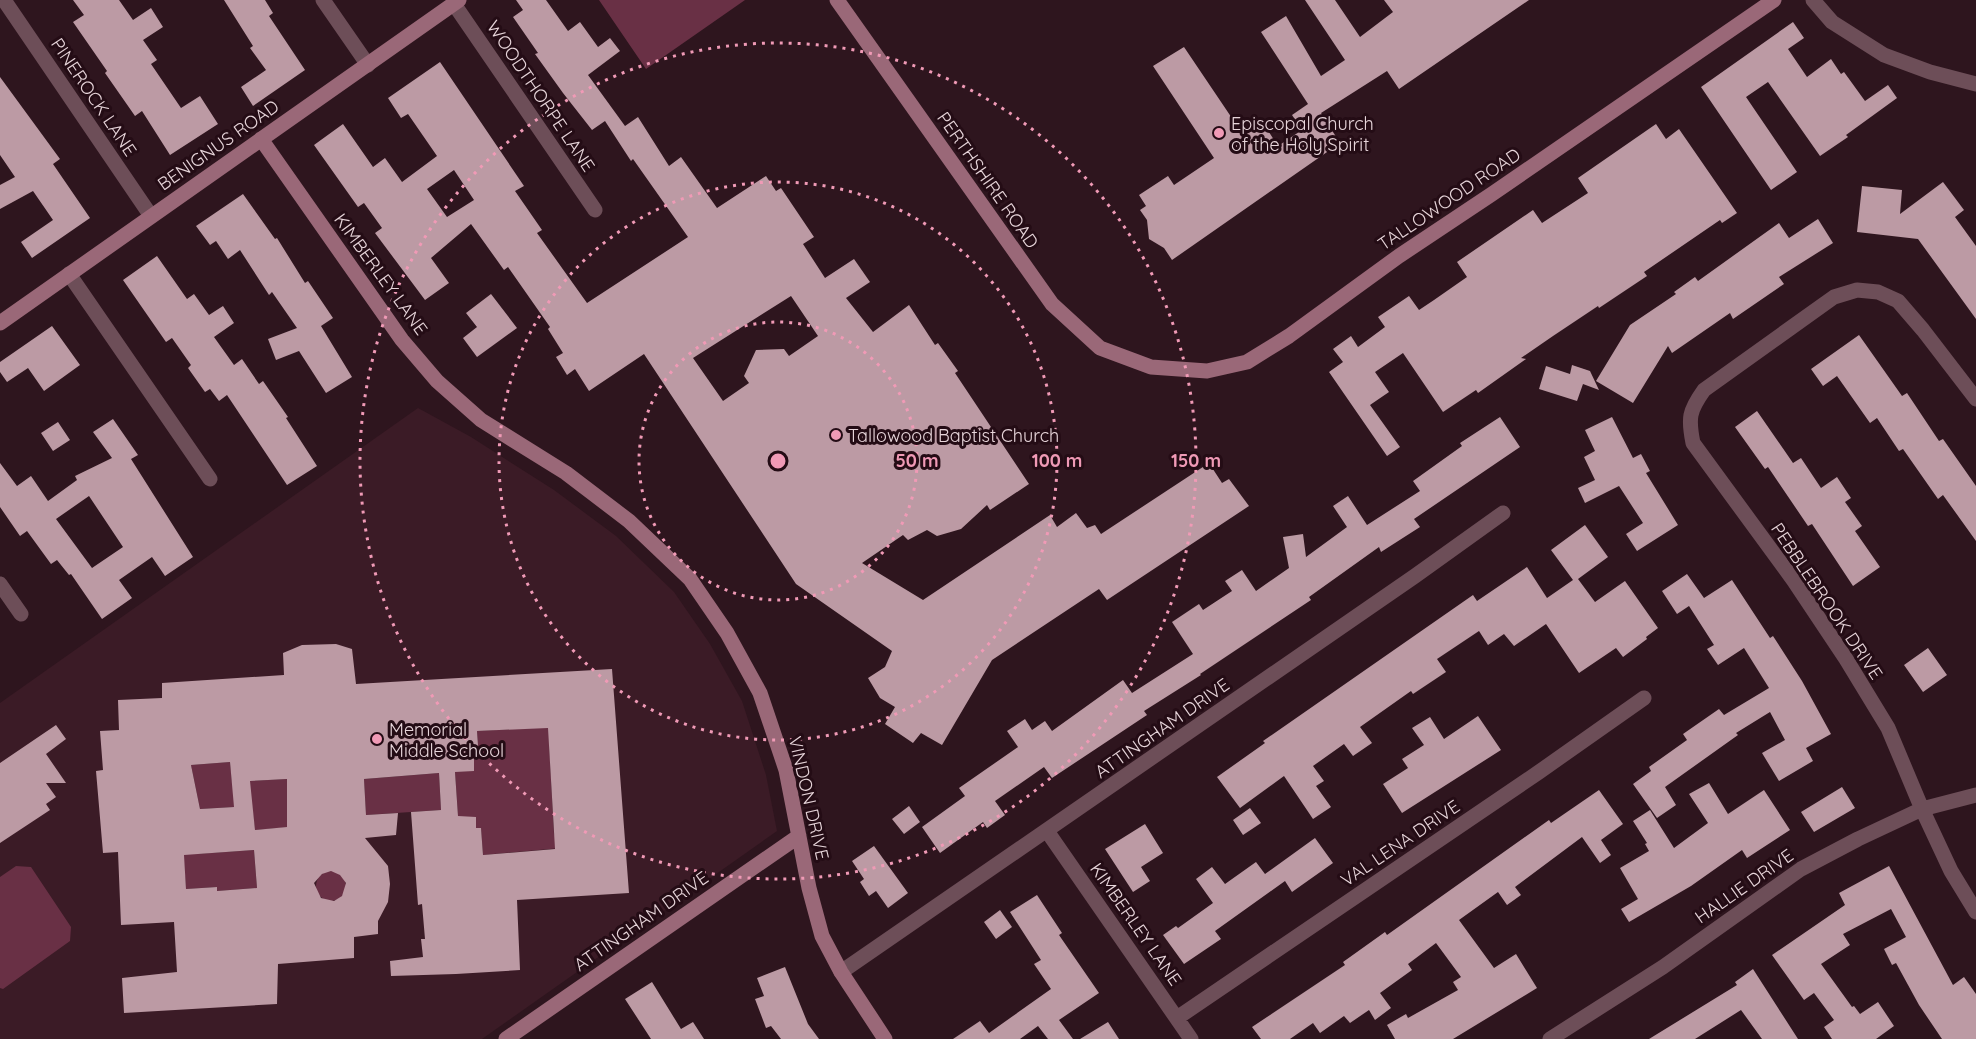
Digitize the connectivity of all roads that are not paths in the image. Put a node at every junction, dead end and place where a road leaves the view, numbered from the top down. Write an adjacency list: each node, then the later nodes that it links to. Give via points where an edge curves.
1 (4, 0): 11 (street, PINEROCK LANE)
2 (323, 0): 7 (street)
3 (837, 0): 14 (street, PERTHSHIRE ROAD, via 1052,304 1100,348)
4 (1774, 0): 14 (street, TALLOWOOD ROAD, via 1247,362 1207,370 1151,367)
5 (1813, 0): 8 (street, via 1833,22 1884,55)
6 (457, 2): 7 (street, BENIGNUS ROAD); 10 (street, WOODTHORPE LANE)
7 (368, 65): 9 (street, BENIGNUS ROAD)
8 (1976, 84)
9 (261, 139): 11 (street, BENIGNUS ROAD); 16 (street, KIMBERLEY LANE, via 402,340 437,381)
10 (595, 210)
11 (151, 216): 12 (street, BENIGNUS ROAD)
12 (69, 274): 13 (street, BENIGNUS ROAD); 17 (street)
13 (0, 322)
14 (1128, 359)
15 (1976, 399): 23 (street, PEBBLEBROOK DRIVE, via 1898,301 1878,292 1857,290 1834,297 1704,390 1689,420 1693,443 1794,581 1888,728)
16 (481, 420): 25 (street, VINDON DRIVE, via 566,474 629,521 690,579 727,633 760,693 786,770)
17 (210, 479)
18 (1503, 513): 24 (street, ATTINGHAM DRIVE)
19 (0, 584): 20 (street)
20 (21, 614)
21 (1644, 698): 28 (street, VAL LENA DRIVE)
22 (1976, 795): 23 (street, HALLIE DRIVE)
23 (1922, 809): 26 (street, PEBBLEBROOK DRIVE, via 1951,871); 32 (street, HALLIE DRIVE, via 1801,869 1653,974)
24 (1047, 831): 27 (street, ATTINGHAM DRIVE); 28 (street, KIMBERLEY LANE)
25 (799, 836): 27 (street, VINDON DRIVE, via 822,936); 29 (street, ATTINGHAM DRIVE)
26 (1976, 912)
27 (841, 972): 30 (street, VINDON DRIVE)
28 (1177, 1018): 31 (street, KIMBERLEY LANE)
29 (506, 1039)
30 (885, 1039)
31 (1191, 1039)
32 (1550, 1039)

